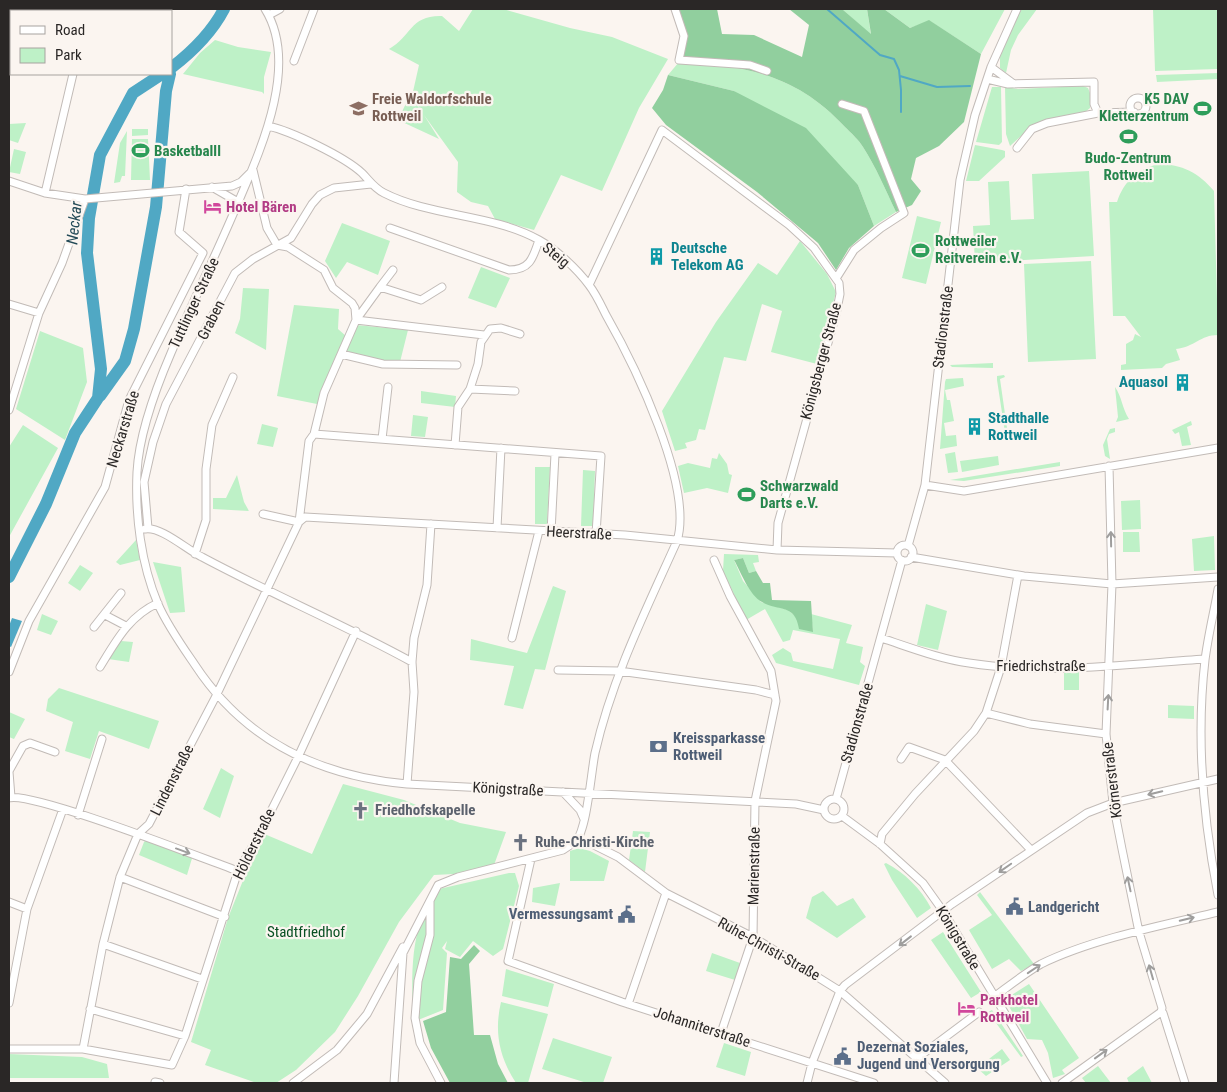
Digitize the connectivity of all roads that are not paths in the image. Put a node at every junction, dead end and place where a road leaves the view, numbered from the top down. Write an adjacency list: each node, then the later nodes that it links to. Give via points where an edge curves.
1 (280, 9): 5 (street)
2 (314, 9): 6 (street)
3 (675, 9): 8 (street, via 684,36 679,60 750,66)
4 (1017, 9): 7 (street, Stadionstraße)
5 (267, 12): 15 (street, Tuttlinger Straße, via 275,31 278,55 277,84)
6 (294, 62)
7 (991, 67): 10 (street, Stadionstraße); 11 (street)
8 (767, 71)
9 (74, 75): 22 (street)
10 (987, 79): 11 (street); 52 (street, Stadionstraße, via 960,180)
11 (1014, 84): 14 (street, via 1094,82 1094,104)
12 (842, 104): 29 (street, via 864,112 904,213 854,250)
13 (1134, 112): 14 (street)
14 (1098, 113): 16 (street, via 1032,129)
15 (268, 126): 17 (street, Tuttlinger Straße); 19 (street, Steig, via 342,159)
16 (1017, 148)
17 (253, 170): 20 (street, via 232,186); 24 (street, Tuttlinger Straße); 27 (street, via 267,228)
18 (9, 181): 22 (street)
19 (371, 184): 26 (street, Steig, via 384,193 447,214 517,230); 27 (street, Graben, via 334,188 320,195 291,238)
20 (212, 187): 21 (street); 24 (street)
21 (186, 189): 23 (street); 90 (street, Neckarstraße, via 179,232 203,253 129,400 105,488 29,621)
22 (45, 193): 23 (street)
23 (85, 199): 34 (street, via 62,263)
24 (238, 202): 58 (street, Tuttlinger Straße, via 170,355 141,441 137,471)
25 (390, 228): 26 (street, via 509,270 522,269 532,263)
26 (539, 240): 30 (street, Steig)
27 (277, 245): 35 (street, via 288,247 324,270 333,288 352,303); 56 (street, Graben, via 236,273 166,404 146,467 144,504)
28 (393, 270): 31 (street, Lindenstraße)
29 (837, 278): 30 (street, via 814,248 789,226 662,130); 64 (street, Königsberger Straße, via 840,294 836,314 778,523)
30 (589, 285): 62 (street, Steig, via 630,359 666,448 680,503 681,528)
31 (380, 287): 32 (street, via 421,300); 35 (street, Lindenstraße)
32 (442, 287)
33 (9, 304): 34 (street)
34 (39, 313): 44 (street)
35 (356, 320): 37 (street); 38 (street, Lindenstraße)
36 (520, 334): 37 (street, via 501,328 490,329)
37 (484, 335): 42 (street)
38 (341, 354): 39 (street, via 383,364); 45 (street, Lindenstraße, via 324,394)
39 (458, 364)
40 (233, 377): 66 (street, via 212,425 206,469 206,520)
41 (388, 387): 46 (street)
42 (470, 388): 43 (street); 47 (street, via 458,408)
43 (515, 391)
44 (9, 410)
45 (314, 434): 46 (street); 54 (street, Lindenstraße, via 309,441)
46 (382, 439): 47 (street)
47 (454, 445): 48 (street)
48 (501, 448): 50 (street); 57 (street)
49 (1218, 448): 51 (street)
50 (555, 454): 60 (street); 61 (street, via 601,456)
51 (1109, 466): 52 (street, via 964,491); 72 (street, Körnerstraße, one-way to 51)
52 (925, 485): 63 (street, Stadionstraße)
53 (263, 514): 54 (street, Heerstraße)
54 (299, 522): 55 (street, Heerstraße, via 305,517); 73 (street, Lindenstraße)
55 (431, 524): 57 (street, Heerstraße); 84 (street, via 427,585 414,638)
56 (148, 528): 58 (street); 66 (street, via 157,529)
57 (497, 528): 59 (street, Heerstraße)
58 (140, 531): 76 (street, Tuttlinger Straße)
59 (539, 531): 60 (street, Heerstraße); 81 (street)
60 (551, 532): 61 (street, Heerstraße)
61 (596, 534): 62 (street, Heerstraße)
62 (677, 541): 64 (street, Heerstraße); 89 (street, Steig)
63 (908, 546): 65 (street, via 901,545); 67 (street, via 912,549)
64 (777, 550): 65 (street, Heerstraße)
65 (897, 553): 69 (street)
66 (195, 554): 73 (street)
67 (911, 557): 69 (street); 70 (street)
68 (714, 560): 91 (street, via 771,671)
69 (902, 560): 82 (street, Stadionstraße)
70 (1018, 575): 72 (street); 87 (street)
71 (1218, 577): 72 (street)
72 (1112, 584): 85 (street, Körnerstraße)
73 (266, 589): 80 (street); 92 (street, Lindenstraße)
74 (1218, 589): 83 (street)
75 (121, 592): 77 (street)
76 (158, 603): 78 (street); 92 (street, Tuttlinger Straße, via 177,639)
77 (105, 615): 78 (street); 79 (street)
78 (126, 626): 86 (street)
79 (94, 627)
80 (356, 631): 84 (street); 97 (street, Hölderstraße)
81 (512, 638)
82 (881, 638): 87 (street, Friedrichstraße, via 967,663); 107 (street, Stadionstraße)
83 (1206, 659): 85 (street, Friedrichstraße); 102 (street, via 1201,731)
84 (412, 662): 103 (street, via 414,692)
85 (1110, 666): 87 (street, Friedrichstraße); 94 (street, Körnerstraße, one-way to 85)
86 (100, 667)
87 (1001, 667): 93 (street)
88 (558, 670): 89 (street)
89 (619, 671): 91 (street); 105 (street, Steig, via 596,751)
90 (9, 672)
91 (776, 695): 108 (street, Marienstraße)
92 (216, 696): 97 (street, Königstraße, via 241,720); 115 (street, Lindenstraße, via 148,824)
93 (986, 713): 94 (street, via 1030,724); 99 (street, via 974,731)
94 (1106, 734): 109 (street, Körnerstraße)
95 (102, 739): 112 (street)
96 (55, 752): 100 (street, via 30,743 23,746)
97 (298, 757): 103 (street, Königstraße, via 345,774); 120 (street, Hölderstraße)
98 (901, 759): 99 (street, via 909,747)
99 (945, 760): 117 (street, via 882,834); 118 (street)
100 (9, 772): 106 (street)
101 (1218, 779): 102 (street)
102 (1202, 781): 109 (street, one-way to 109); 122 (street)
103 (407, 784): 104 (street, Königstraße)
104 (562, 792): 105 (street, Königstraße); 114 (street, via 580,810)
105 (588, 793): 108 (street, Königstraße); 114 (street, Steig)
106 (10, 798): 110 (street, via 27,798)
107 (836, 799): 111 (street, via 827,801); 113 (street, via 844,807)
108 (755, 802): 111 (street, Königstraße, via 796,804); 132 (street, Marienstraße)
109 (1113, 803): 118 (street, via 1087,813); 131 (street, Körnerstraße, one-way to 109)
110 (64, 809): 112 (street); 127 (street)
111 (824, 810): 113 (street, Königstraße, via 832,819)
112 (78, 815): 115 (street)
113 (842, 816): 117 (street, Königstraße)
114 (585, 823): 116 (street)
115 (138, 834): 120 (street, one-way to 120); 121 (street, Lindenstraße)
116 (576, 840): 119 (street, via 563,850); 123 (street, Ruhe-Christi-Straße, via 618,857)
117 (880, 844): 128 (street, Königstraße, via 923,883)
118 (1031, 850): 128 (street, one-way to 128)
119 (531, 859): 125 (street, via 458,877 438,885); 139 (street, Johanniterstraße, via 508,961)
120 (238, 871): 130 (street, Hölderstraße)
121 (120, 877): 130 (street); 133 (street, Lindenstraße)
122 (1217, 879): 124 (street)
123 (666, 893): 132 (street, Ruhe-Christi-Straße); 139 (street)
124 (1218, 895)
125 (430, 898): 134 (street); 151 (street, via 430,935 418,981 415,1018 420,1043)
126 (9, 902): 127 (street)
127 (27, 908): 138 (street)
128 (943, 911): 136 (street, one-way to 136); 137 (street, Königstraße)
129 (1218, 912): 131 (street, one-way to 129)
130 (225, 917): 135 (street, Hölderstraße)
131 (1139, 932): 137 (street, one-way to 131, via 1039,965); 142 (street, Körnerstraße, one-way to 131)
132 (753, 937): 136 (street, Ruhe-Christi-Straße); 143 (street, Marienstraße)
133 (103, 944): 135 (street); 140 (street, Lindenstraße)
134 (405, 945): 149 (street, via 367,1014 337,1050); 150 (street)
135 (202, 978): 144 (street, Hölderstraße)
136 (840, 991): 147 (street, Ruhe-Christi-Straße); 148 (street)
137 (994, 997): 155 (street, Königstraße)
138 (9, 1003)
139 (628, 1004): 143 (street, Johanniterstraße)
140 (90, 1009): 144 (street); 146 (street, Lindenstraße)
141 (979, 1012): 147 (street)
142 (1161, 1012): 156 (street, one-way to 142); 157 (street, Körnerstraße)
143 (721, 1033): 148 (street, Johanniterstraße)
144 (184, 1036): 146 (street, Hölderstraße, via 172,1065)
145 (9, 1049): 146 (street)
146 (84, 1049)
147 (916, 1060): 154 (street, Ruhe-Christi-Straße)
148 (812, 1063): 152 (street); 153 (street, Johanniterstraße)
149 (292, 1083)
150 (394, 1083)
151 (441, 1083)
152 (807, 1083)
153 (874, 1083)
154 (945, 1083)
155 (1047, 1083)
156 (1062, 1083)
157 (1185, 1083)

